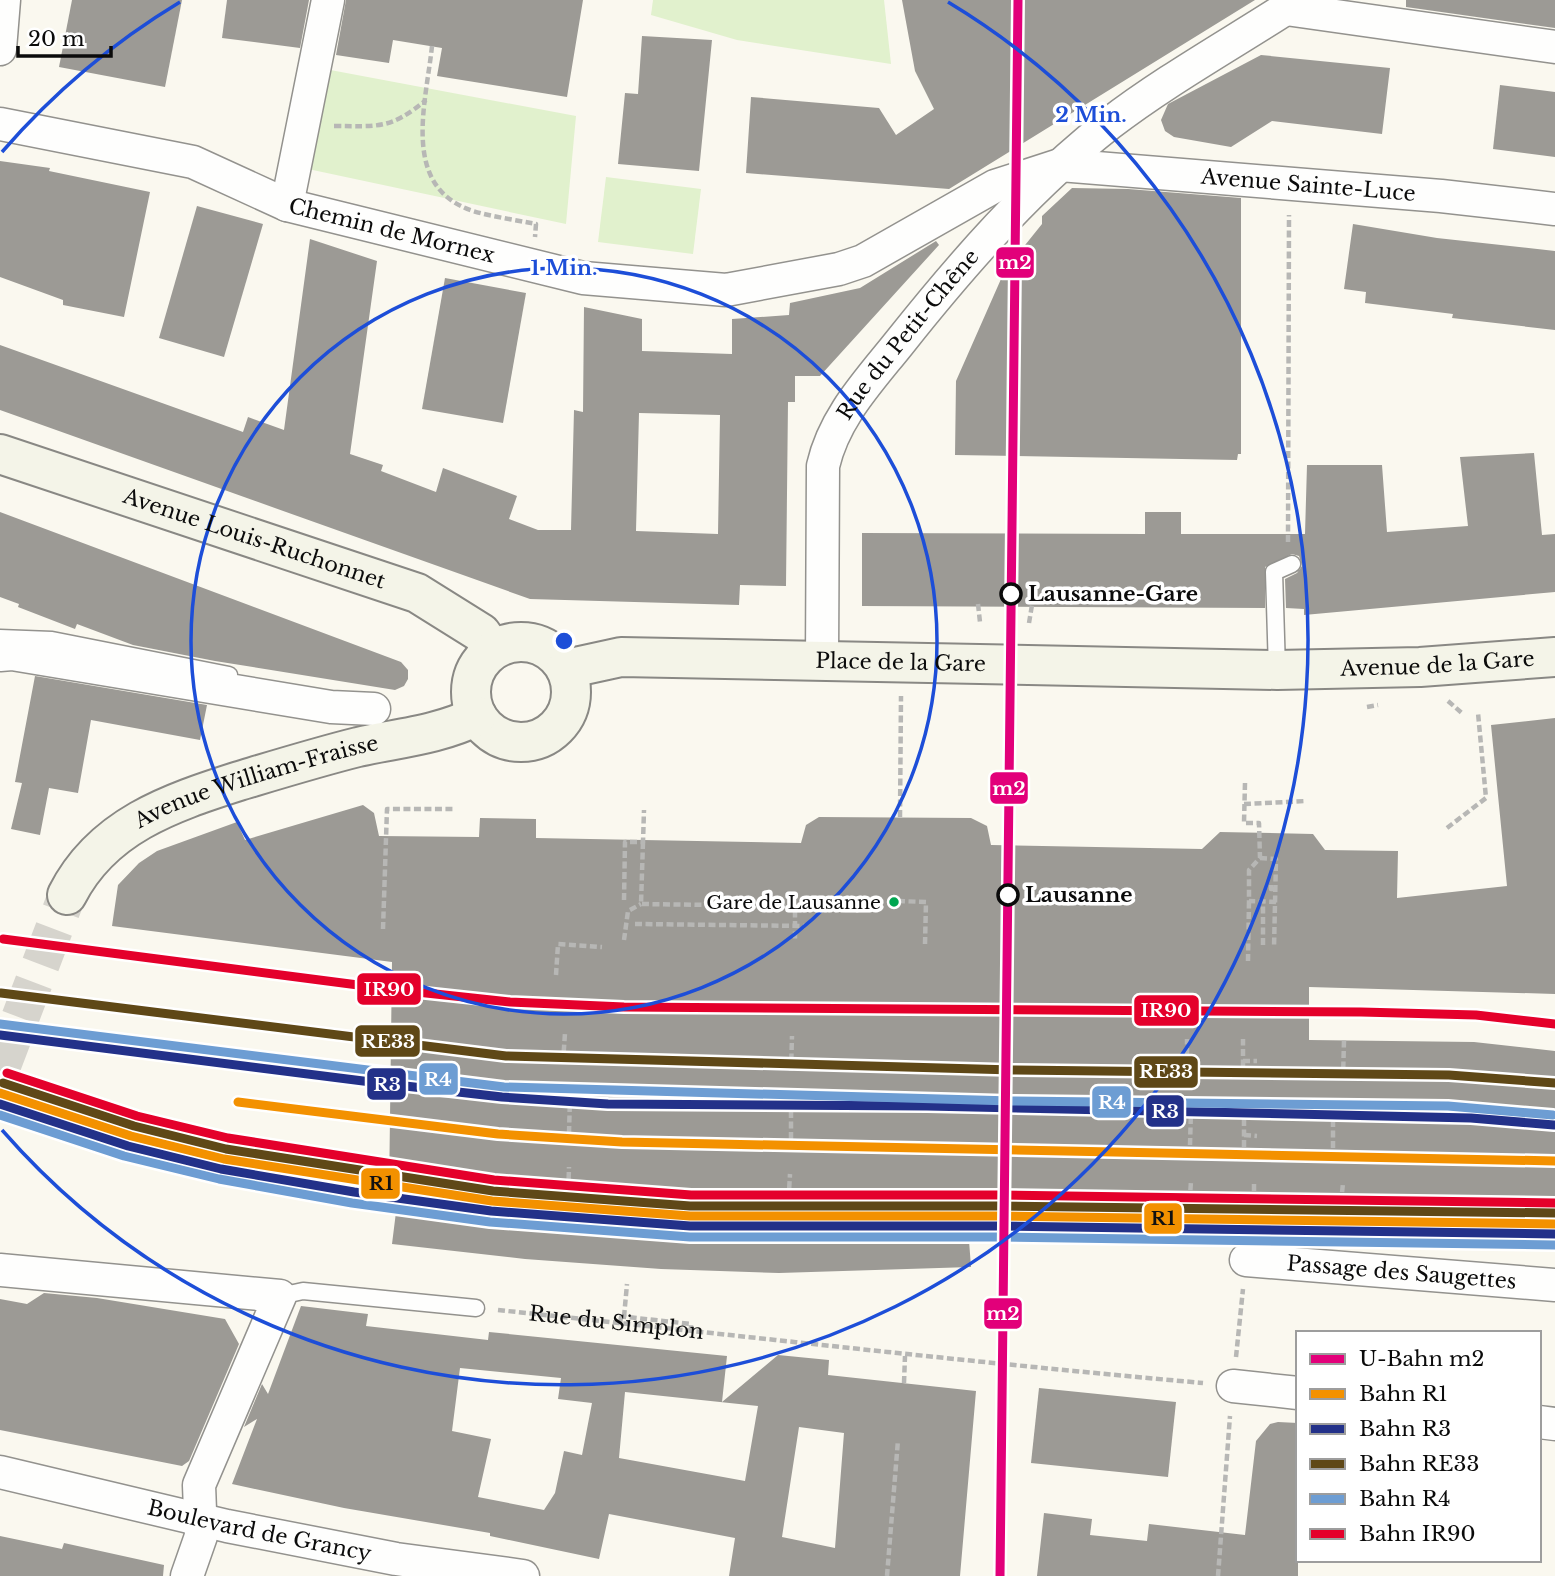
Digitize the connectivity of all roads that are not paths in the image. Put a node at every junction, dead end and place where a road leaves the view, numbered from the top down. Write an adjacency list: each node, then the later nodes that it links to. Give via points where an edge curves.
1 (4, 0): 5 (street)
2 (328, 0): 8 (street)
3 (1293, 4): 4 (street); 7 (street, Rue du Petit-Chêne, via 1110,123)
4 (1555, 47)
5 (0, 49)
6 (0, 124): 8 (street, Chemin de Mornex, via 193,162)
7 (1060, 165): 8 (street, Chemin de Mornex, via 995,186 863,261 726,290 583,278); 9 (street, Avenue Sainte-Luce); 16 (street, Rue du Petit-Chêne, via 943,288 829,439 821,516)
8 (287, 205)
9 (1555, 209)
10 (0, 454): 13 (main road, Avenue Louis-Ruchonnet, via 417,593 481,633)
11 (1292, 564): 19 (lane, via 1274,572)
12 (0, 638): 21 (lane, via 52,640 355,698)
13 (493, 650): 18 (main road, via 508,643 542,646); 20 (main road, via 472,680 471,703)
14 (0, 655): 21 (street, Avenue William-Fraisse, via 331,707)
15 (1555, 657): 17 (main road, Avenue de la Gare, via 1420,667)
16 (822, 660): 18 (main road, Place de la Gare, via 621,657); 19 (main road, Place de la Gare)
17 (1321, 668): 19 (main road, Place de la Gare)
18 (566, 669): 20 (main road, via 569,707 545,736 507,740 485,727)
19 (1277, 670)
20 (477, 716): 21 (main road, Avenue William-Fraisse, via 430,734)
21 (385, 723): 22 (main road, Avenue William-Fraisse, via 282,768 146,815 92,857)
22 (67, 895)
23 (1246, 1260): 25 (street, Passage des Saugettes)
24 (0, 1270): 26 (street)
25 (1555, 1285)
26 (280, 1296): 27 (lane, via 303,1292); 31 (street, via 198,1485)
27 (476, 1308)
28 (1233, 1386): 29 (street)
29 (1296, 1393)
30 (0, 1472): 31 (street, Boulevard de Grancy)
31 (200, 1519): 32 (street, Boulevard de Grancy, via 396,1559); 33 (street, via 201,1535)
32 (506, 1574)
33 (187, 1576)

